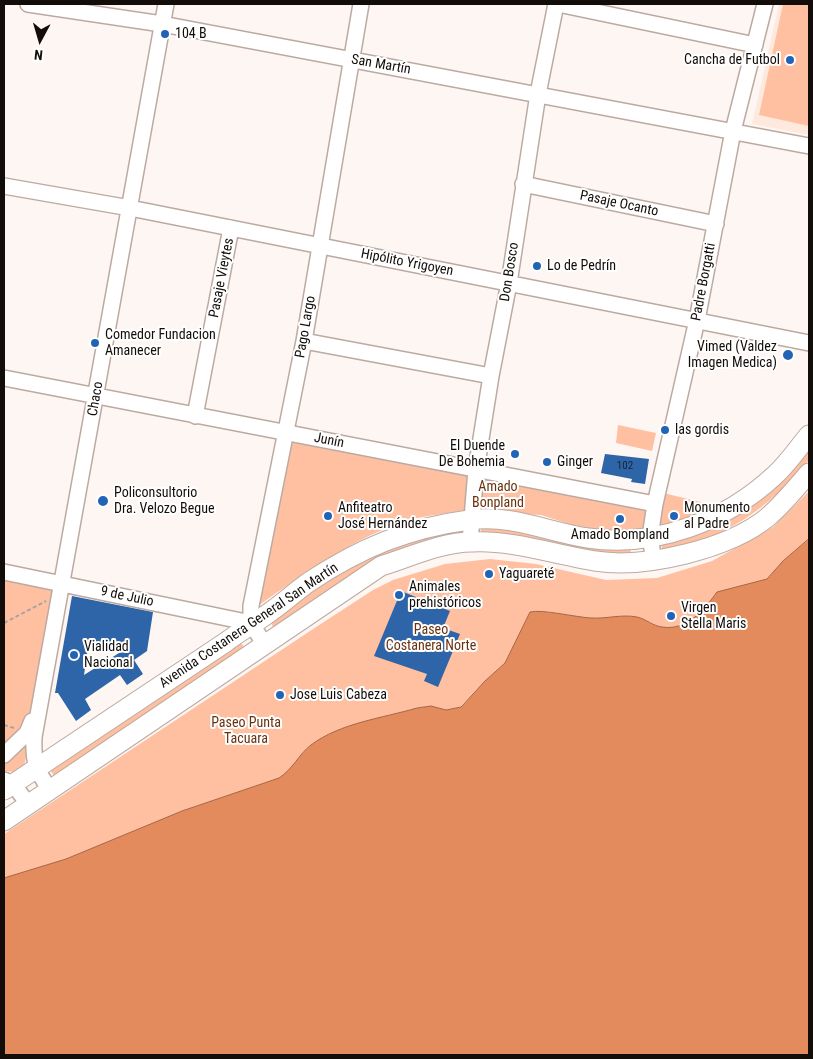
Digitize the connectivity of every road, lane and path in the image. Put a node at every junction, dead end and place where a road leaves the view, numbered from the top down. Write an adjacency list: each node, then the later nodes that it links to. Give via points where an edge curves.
1 (28, 4): 6 (street, San Martín)
2 (166, 4): 6 (street, Chaco)
3 (360, 4): 8 (street, Pago Largo)
4 (557, 4): 7 (street); 9 (street, Don Bosco)
5 (765, 4): 7 (street, Padre Borgatti)
6 (162, 24): 8 (street, San Martín); 14 (street, Chaco)
7 (755, 45): 10 (street, Padre Borgatti)
8 (350, 59): 9 (street, San Martín); 17 (street, Pago Largo)
9 (538, 94): 10 (street, San Martín); 12 (street, Don Bosco)
10 (733, 131): 11 (street, San Martín); 15 (street, Padre Borgatti)
11 (809, 146)
12 (523, 184): 15 (street, Pasaje Ocanto); 18 (street, Don Bosco)
13 (4, 186): 14 (street, Hipólito Yrigoyen)
14 (130, 208): 16 (street, Hipólito Yrigoyen); 24 (street, Chaco)
15 (716, 224): 19 (street, Padre Borgatti)
16 (231, 228): 17 (street, Hipólito Yrigoyen); 25 (street, Pasaje Vieytes)
17 (320, 246): 18 (street, Hipólito Yrigoyen); 20 (street, Pago Largo)
18 (509, 283): 19 (street, Hipólito Yrigoyen); 22 (street, Don Bosco)
19 (697, 320): 21 (street, Hipólito Yrigoyen); 30 (street, Padre Borgatti)
20 (304, 341): 22 (street); 26 (street, Pago Largo)
21 (809, 343)
22 (491, 376): 28 (street, Don Bosco)
23 (4, 378): 24 (street, Junín)
24 (96, 397): 25 (street, Junín); 36 (street, Chaco)
25 (195, 416): 26 (street, Junín)
26 (286, 433): 28 (street, Junín); 39 (street, Pago Largo)
27 (809, 435): 32 (main road, Avenida Costanera General San Martín, via 777,474 719,516)
28 (476, 470): 30 (street, Junín); 31 (street, Don Bosco)
29 (809, 473): 34 (main road, Avenida Costanera General San Martín, via 768,517 742,534)
30 (655, 504): 32 (street, Padre Borgatti)
31 (471, 520): 32 (main road, Avenida Costanera General San Martín, via 513,521 588,538); 33 (street, Don Bosco); 39 (main road, Avenida Costanera General San Martín, via 420,528 372,546 309,582 268,614)
32 (650, 538): 34 (street, Padre Borgatti)
33 (470, 542): 34 (main road, Avenida Costanera General San Martín, via 496,542 620,564); 40 (main road, Avenida Costanera General San Martín, via 427,551 381,566)
34 (654, 561)
35 (4, 572): 36 (street, 9 de Julio)
36 (61, 584): 39 (street, 9 de Julio); 41 (street, Chaco)
37 (49, 599): 38 (path)
38 (4, 623)
39 (250, 623): 40 (street); 43 (main road, Avenida Costanera General San Martín)
40 (265, 645): 45 (main road, Avenida Costanera General San Martín)
41 (41, 698): 42 (street, via 28,733); 43 (street, Chaco, via 34,737)
42 (4, 755)
43 (36, 770): 44 (main road, Avenida Costanera General San Martín); 45 (street, Chaco)
44 (7, 785): 46 (street)
45 (50, 790): 46 (main road, Avenida Costanera General San Martín)
46 (29, 805): 47 (main road, Avenida Costanera General San Martín)
47 (4, 821)

